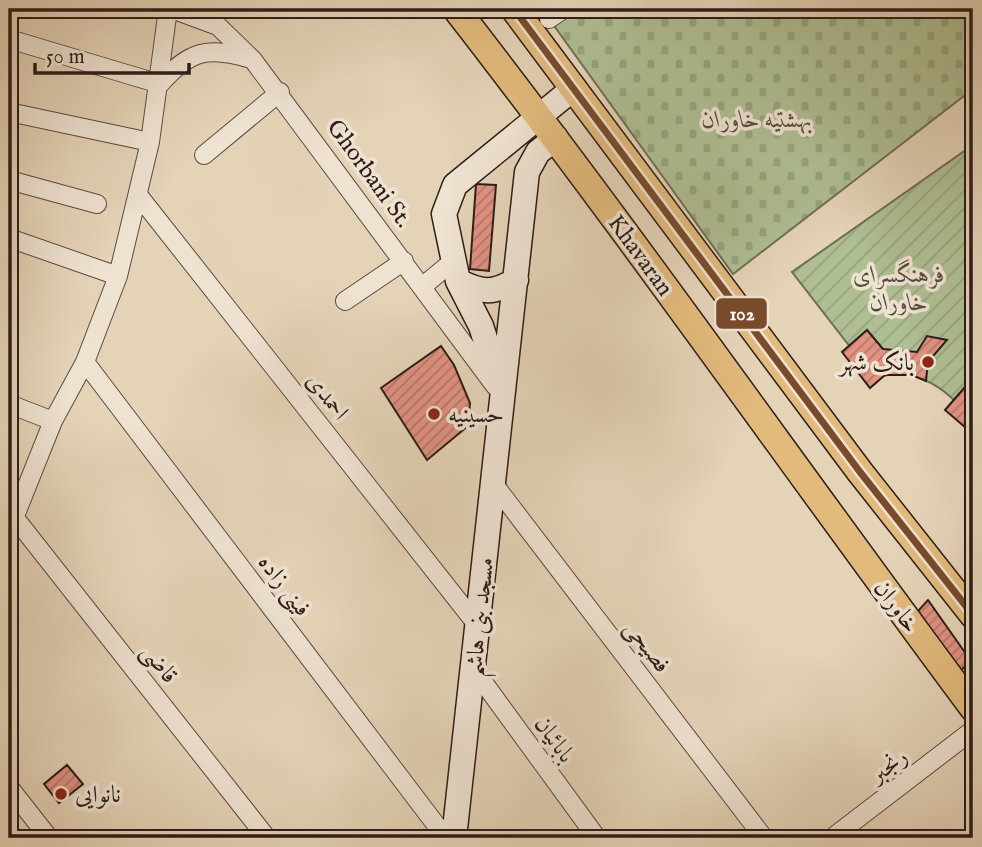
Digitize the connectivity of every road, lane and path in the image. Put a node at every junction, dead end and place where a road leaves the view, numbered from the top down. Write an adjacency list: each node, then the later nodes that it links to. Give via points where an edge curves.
1 (170, 9): 5 (street, Ghorbani St., via 218,26); 6 (street)
2 (456, 9): 10 (main road)
3 (514, 9): 7 (main road, Khavaran)
4 (9, 39): 6 (street)
5 (253, 60): 6 (street, via 209,51 188,57); 8 (street, Ghorbani St.)
6 (160, 84): 12 (street)
7 (574, 88): 10 (main road, مسجد بنی هاشم); 30 (main road, Khavaran, via 852,461)
8 (280, 92): 13 (street); 18 (street, Ghorbani St.)
9 (9, 111): 12 (street)
10 (539, 115): 11 (main road); 19 (main road, مسجد بنی هاشم, via 455,185 444,215)
11 (556, 138): 21 (main road, مسجد بنی هاشم, via 538,152 527,172); 33 (main road, خاوران)
12 (150, 142): 15 (street)
13 (204, 155)
14 (9, 180): 16 (street)
15 (139, 196): 20 (street); 31 (street, احمدی)
16 (97, 204)
17 (9, 238): 20 (street)
18 (404, 261): 22 (street, Ghorbani St.); 23 (street)
19 (455, 272): 21 (main road, via 481,293 498,291); 22 (street); 25 (main road, مسجد بنی هاشم, via 493,356)
20 (118, 276): 24 (street)
21 (516, 281): 25 (main road, مسجد بنی هاشم)
22 (423, 286): 25 (street, Ghorbani St.)
23 (345, 301)
24 (85, 362): 27 (street); 38 (street, فینی زاده)
25 (503, 396): 28 (main road, مسجد بنی هاشم)
26 (9, 404): 27 (street)
27 (53, 421): 29 (street)
28 (493, 483): 31 (main road, مسجد بنی هاشم); 41 (street, فصیحی)
29 (12, 525): 37 (street, قاضی)
30 (973, 615)
31 (478, 626): 32 (main road, مسجد بنی هاشم)
32 (473, 668): 39 (main road, مسجد بنی هاشم); 40 (street, بابائیان)
33 (973, 708)
34 (973, 730): 42 (street, رنجبر)
35 (9, 788): 36 (street)
36 (49, 838)
37 (267, 838)
38 (446, 838)
39 (454, 838)
40 (597, 838)
41 (764, 838)
42 (832, 838)

